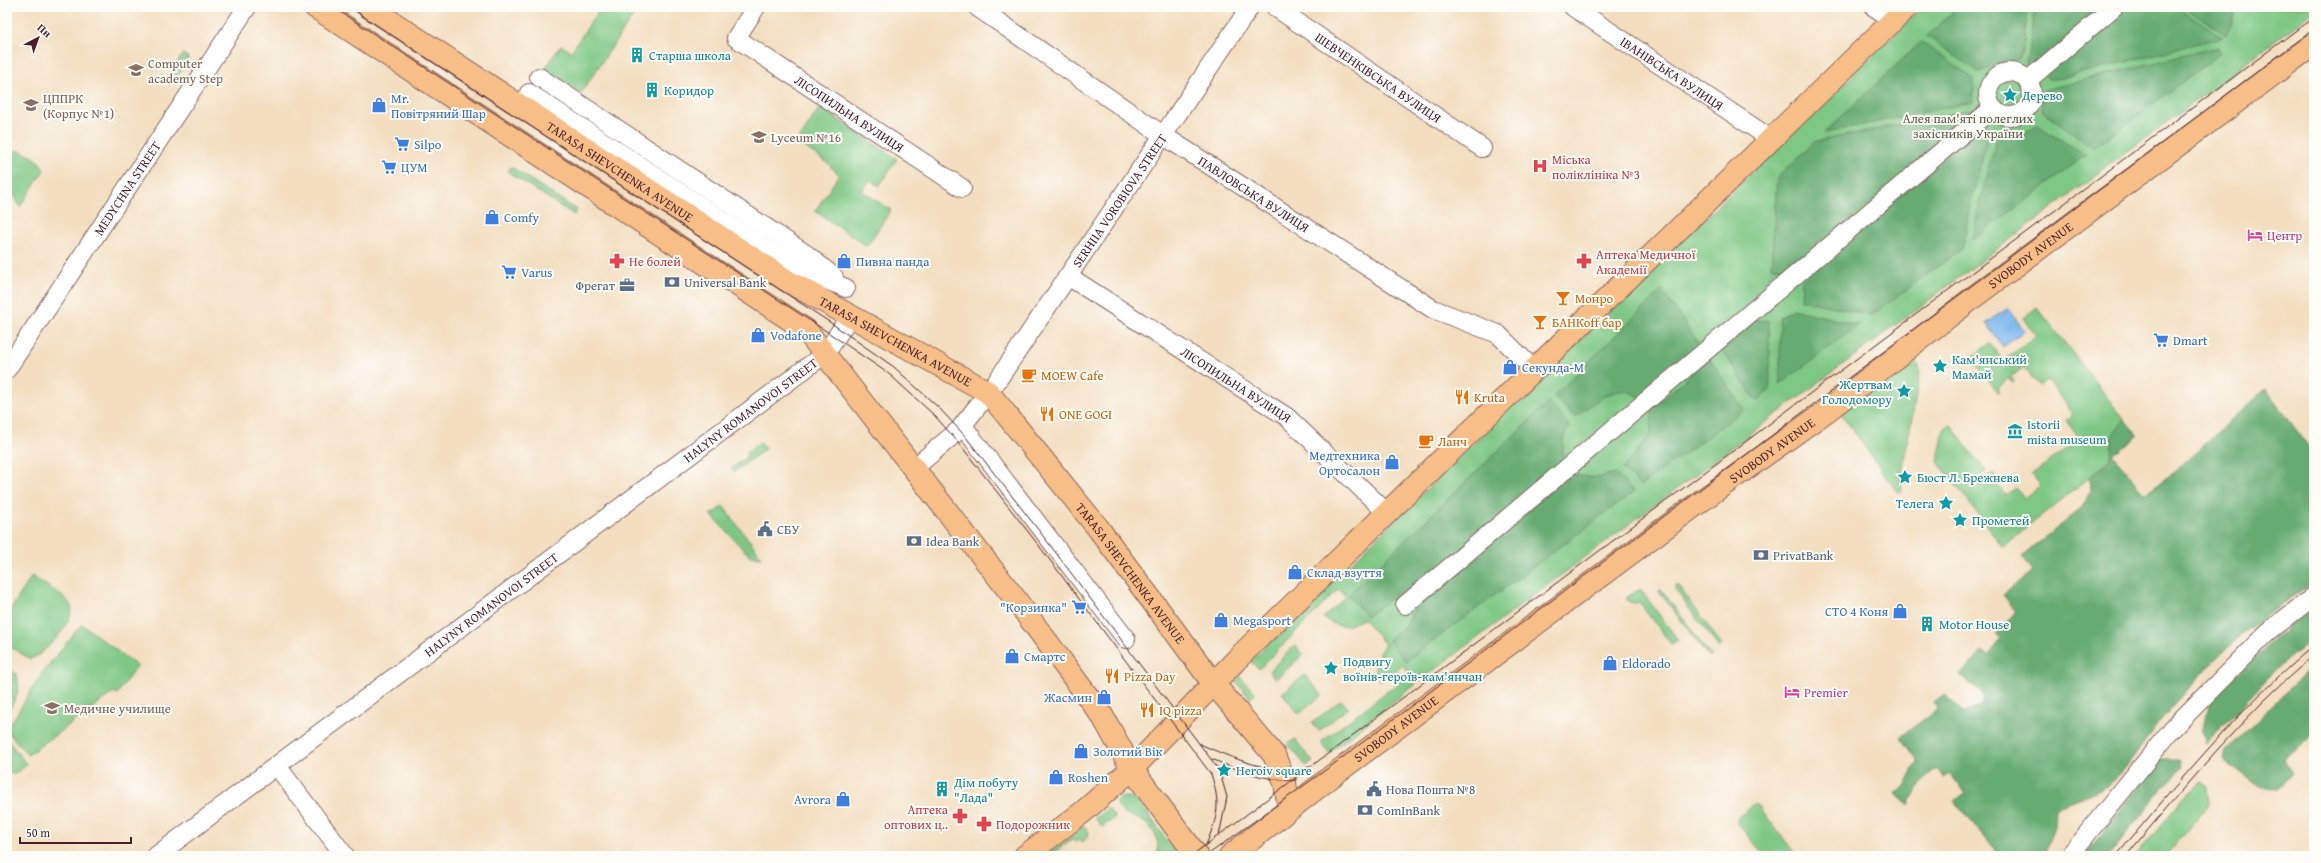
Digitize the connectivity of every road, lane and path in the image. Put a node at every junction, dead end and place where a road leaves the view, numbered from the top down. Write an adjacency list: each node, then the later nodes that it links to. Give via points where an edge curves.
1 (247, 7): 24 (street, MEDYCHNA STREET)
2 (315, 7): 23 (main road, via 806,330)
3 (369, 7): 22 (main road, TARASA SHEVCHENKA AVENUE, via 789,282)
4 (756, 7): 20 (street, ЛІСОПИЛЬНА ВУЛИЦЯ, via 736,38)
5 (977, 7): 17 (street, ПАВЛОВСЬКА ВУЛИЦЯ)
6 (1250, 7): 17 (street, SERHIIA VOROBIOVA STREET)
7 (1275, 7): 19 (street, ШЕВЧЕНКІВСЬКА ВУЛИЦЯ)
8 (1573, 7): 18 (street, ІВАНІВСЬКА ВУЛИЦЯ)
9 (1874, 7): 11 (street)
10 (2114, 7): 14 (street)
11 (1900, 13): 18 (main road)
12 (2314, 44): 36 (main road, SVOBODY AVENUE, via 1985,289 1828,410 1701,501)
13 (539, 77): 15 (street, via 806,254 846,288 794,267)
14 (2027, 81): 16 (street, via 2032,97 2024,112 2008,116 1999,114); 16 (street, via 2012,72 1996,77 1988,92)
15 (529, 93)
16 (1993, 108): 31 (street)
17 (1164, 136): 21 (street, SERHIIA VOROBIOVA STREET); 25 (street, ПАВЛОВСЬКА ВУЛИЦЯ, via 1433,309 1498,334)
18 (1772, 139): 25 (main road)
19 (1482, 148)
20 (962, 188)
21 (1068, 276): 26 (street, SERHIIA VOROBIOVA STREET); 29 (street, ЛІСОПИЛЬНА ВУЛИЦЯ, via 1288,417)
22 (850, 316): 23 (street); 26 (main road, TARASA SHEVCHENKA AVENUE)
23 (826, 353): 28 (main road); 34 (street, HALYNY ROMANOVOI STREET)
24 (7, 369)
25 (1534, 370): 29 (main road)
26 (988, 392): 27 (street, SERHIIA VOROBIOVA STREET); 33 (main road, TARASA SHEVCHENKA AVENUE, via 1098,528)
27 (963, 426): 28 (street, SERHIIA VOROBIOVA STREET); 32 (street)
28 (914, 468): 35 (main road, via 1103,717)
29 (1387, 513): 33 (main road)
30 (2314, 596): 42 (street, via 2268,632 2172,728)
31 (1405, 605)
32 (1126, 639)
33 (1212, 683): 35 (main road); 36 (main road, TARASA SHEVCHENKA AVENUE, via 1274,755 1285,783)
34 (276, 766): 37 (street, HALYNY ROMANOVOI STREET); 38 (street)
35 (1132, 769): 39 (main road, via 1083,812); 40 (main road)
36 (1289, 809): 41 (main road, SVOBODY AVENUE)
37 (156, 856)
38 (345, 856)
39 (1025, 856)
40 (1197, 856)
41 (1230, 856)
42 (2069, 856)

